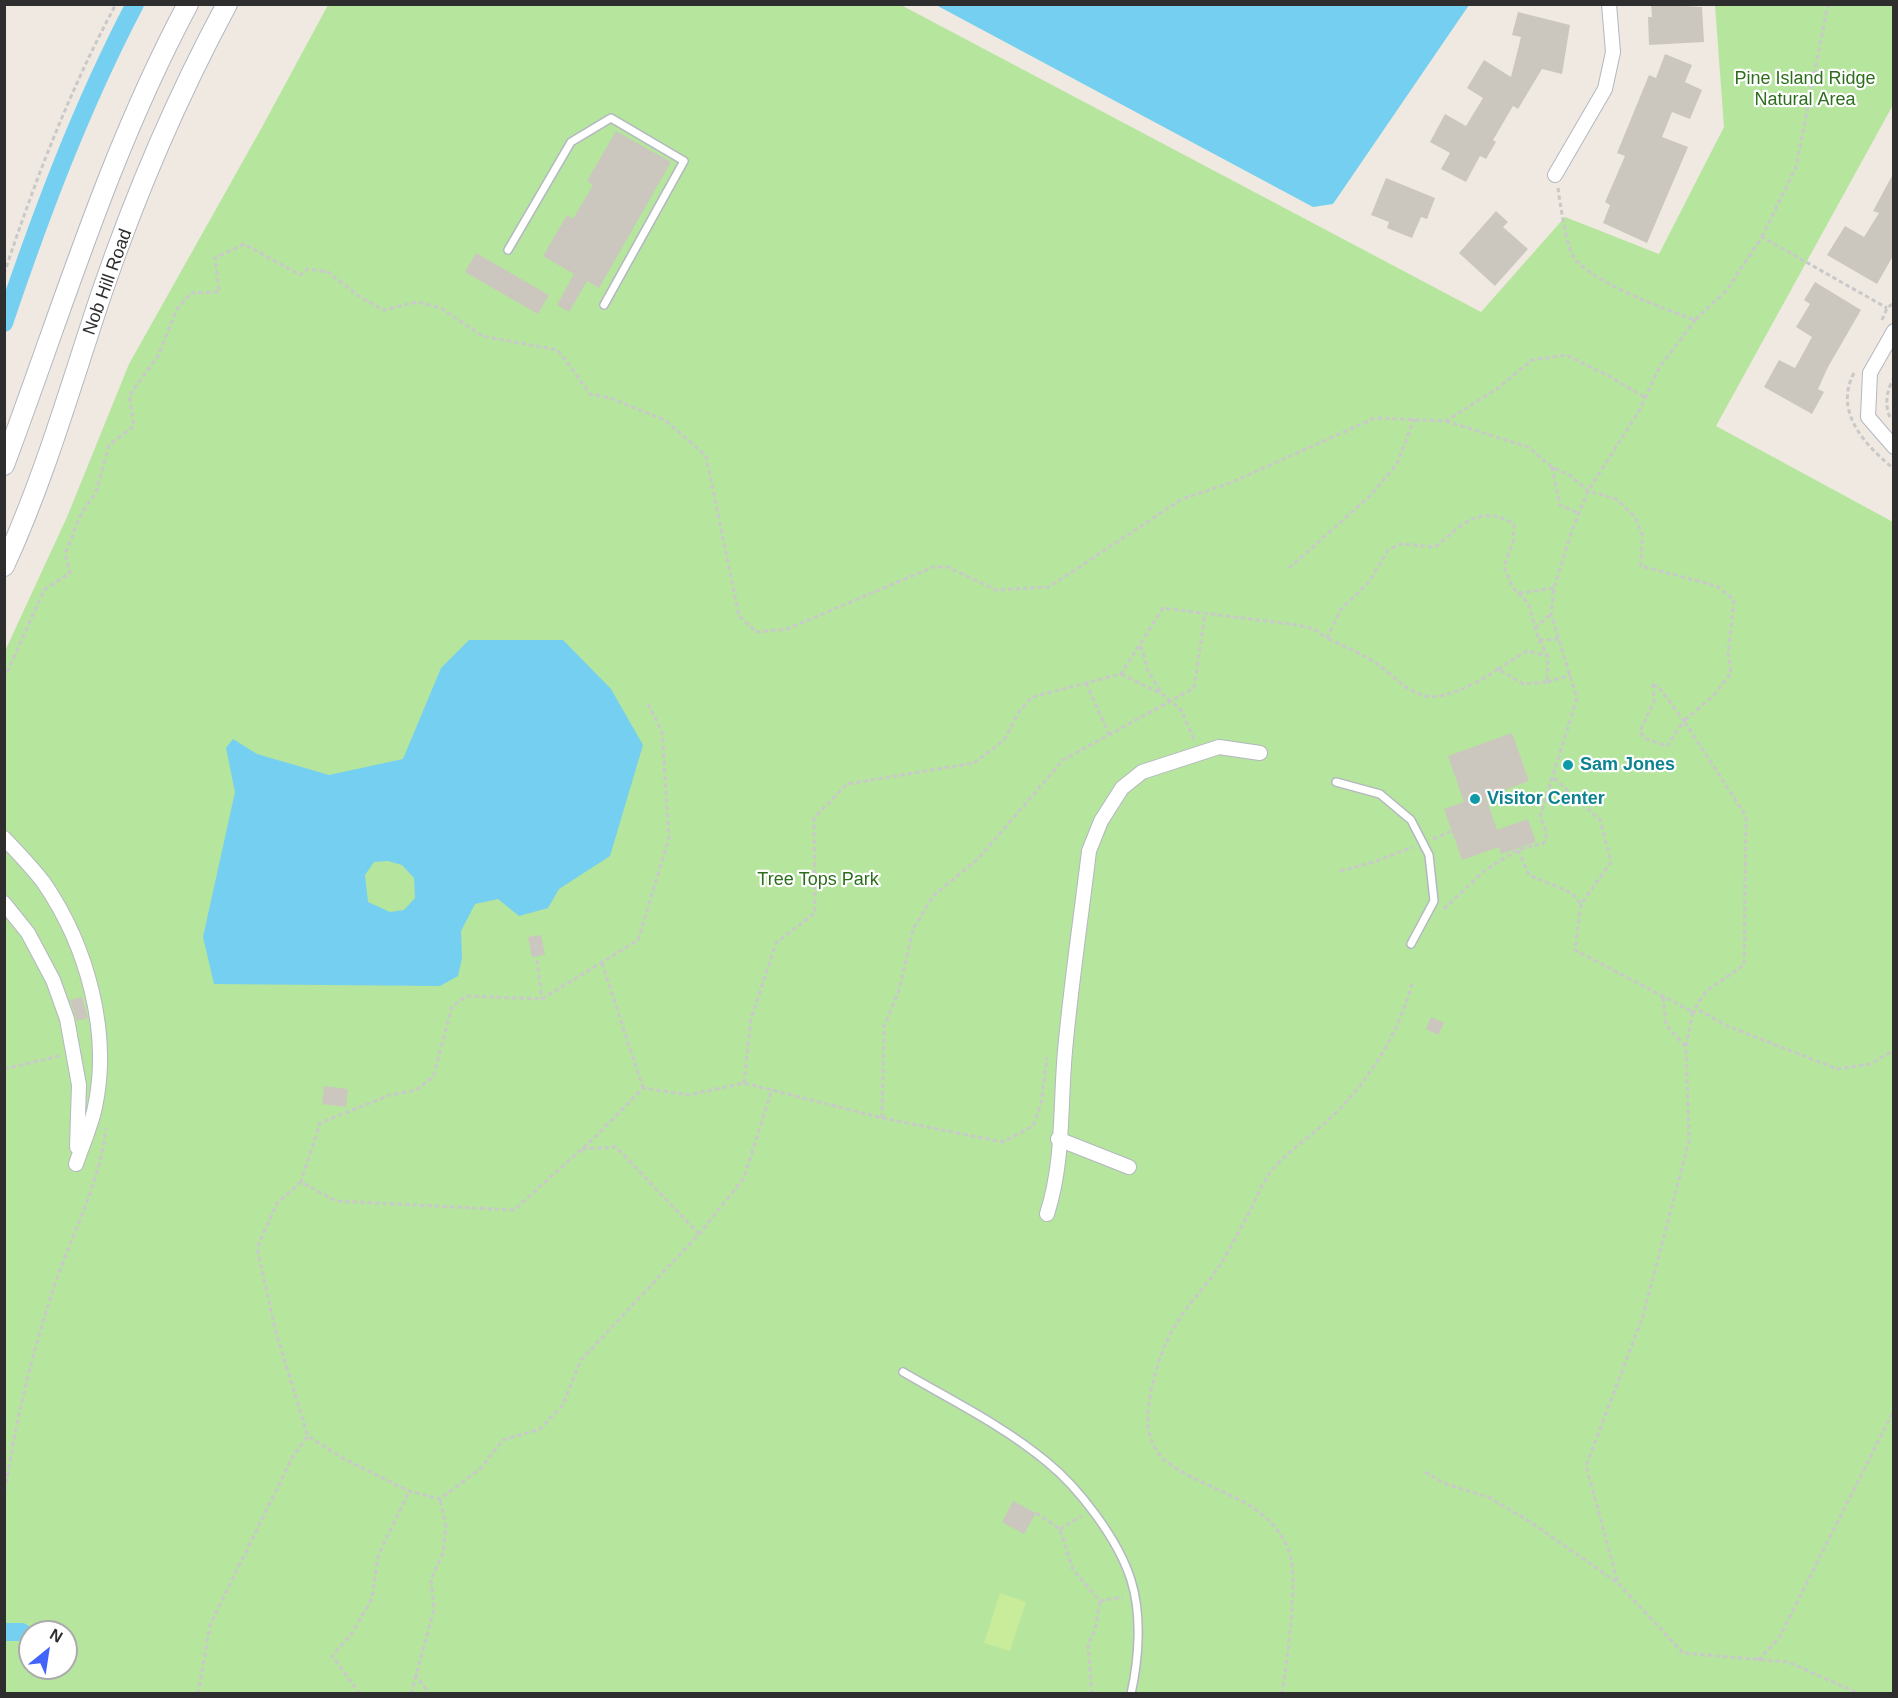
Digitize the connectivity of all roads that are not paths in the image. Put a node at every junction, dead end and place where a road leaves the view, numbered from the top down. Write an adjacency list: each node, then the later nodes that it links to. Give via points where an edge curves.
1 (188, 4): 9 (main road, Nob Hill Road, via 120,146)
2 (227, 4): 10 (main road, Nob Hill Road, via 190,72 155,152 103,290 46,467)
3 (1610, 4): 4 (street, via 1613,52 1605,89)
4 (1556, 174)
5 (508, 250): 6 (lane, via 571,142 611,118 684,161)
6 (604, 305)
7 (1893, 331): 8 (street, via 1870,373 1869,417)
8 (1893, 447)
9 (4, 465)
10 (4, 566)
11 (1260, 753): 16 (street, via 1219,747 1142,772 1122,788 1101,821 1089,851)
12 (1336, 782): 15 (lane, via 1380,794 1411,820 1429,855 1434,901)
13 (4, 838): 14 (street, via 44,884 67,927 86,971 97,1014 99,1062 95,1107 76,1164 79,1085 67,1019 53,980 28,933)
14 (4, 903)
15 (1411, 944)
16 (1058, 1139): 17 (street); 18 (street, via 1056,1185)
17 (1129, 1167)
18 (1047, 1214)
19 (903, 1372): 20 (lane, via 1047,1461 1079,1493 1116,1548 1131,1580 1137,1653)
20 (1131, 1694)

